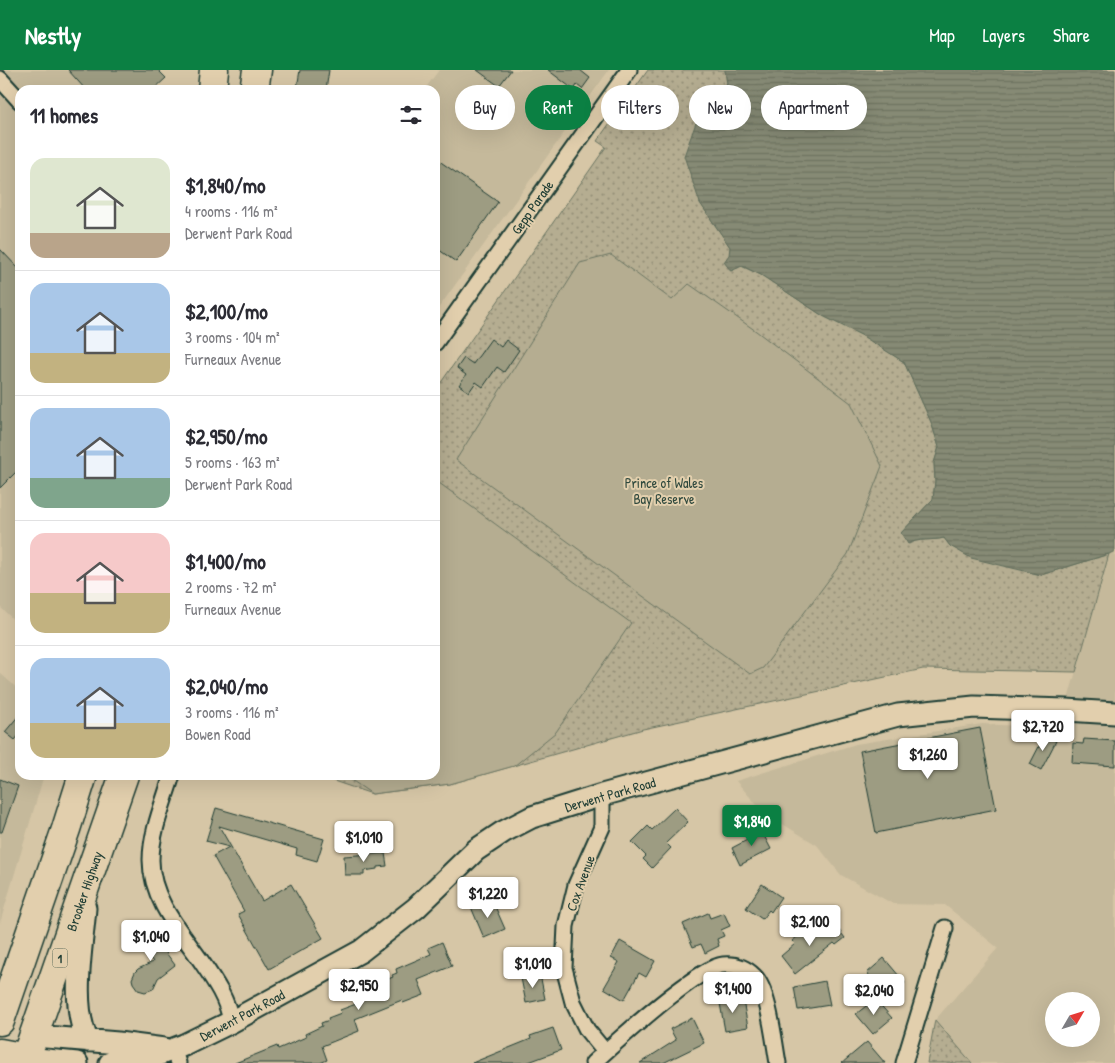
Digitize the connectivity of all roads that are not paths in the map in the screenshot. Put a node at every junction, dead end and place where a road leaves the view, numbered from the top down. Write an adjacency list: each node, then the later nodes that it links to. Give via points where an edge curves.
1 (214, 70): 5 (highway)
2 (257, 70): 6 (highway)
3 (629, 70): 8 (street, Gepp Parade)
4 (0, 79): 7 (street)
5 (212, 85)
6 (255, 85)
7 (15, 96)
8 (440, 336)
9 (1115, 713): 13 (street, Derwent Park Road, via 974,707 898,716)
10 (81, 780): 16 (highway)
11 (122, 780): 14 (highway, Brooker Highway / 1)
12 (171, 780): 18 (street, via 152,848 153,876 160,899 229,1008)
13 (602, 795): 18 (street, Derwent Park Road, via 532,817 503,832 476,850 416,908 361,952); 22 (street, Cox Avenue, via 602,827 576,885 566,926 564,968 573,1002)
14 (87, 880): 20 (street, via 78,1003 80,1022); 21 (highway, Brooker Highway / 1)
15 (945, 928): 29 (street)
16 (8, 980): 17 (highway)
17 (0, 1021)
18 (231, 1022): 24 (street, Derwent Park Road)
19 (0, 1029): 21 (highway)
20 (88, 1041): 21 (street); 24 (street, via 118,1043)
21 (28, 1052): 23 (highway); 25 (street)
22 (605, 1052): 27 (street); 28 (street, via 702,974 722,965 741,966 755,976 765,994)
23 (0, 1053)
24 (164, 1056): 26 (street, Derwent Park Road)
25 (77, 1063)
26 (110, 1063)
27 (593, 1063)
28 (778, 1063)
29 (904, 1063)

